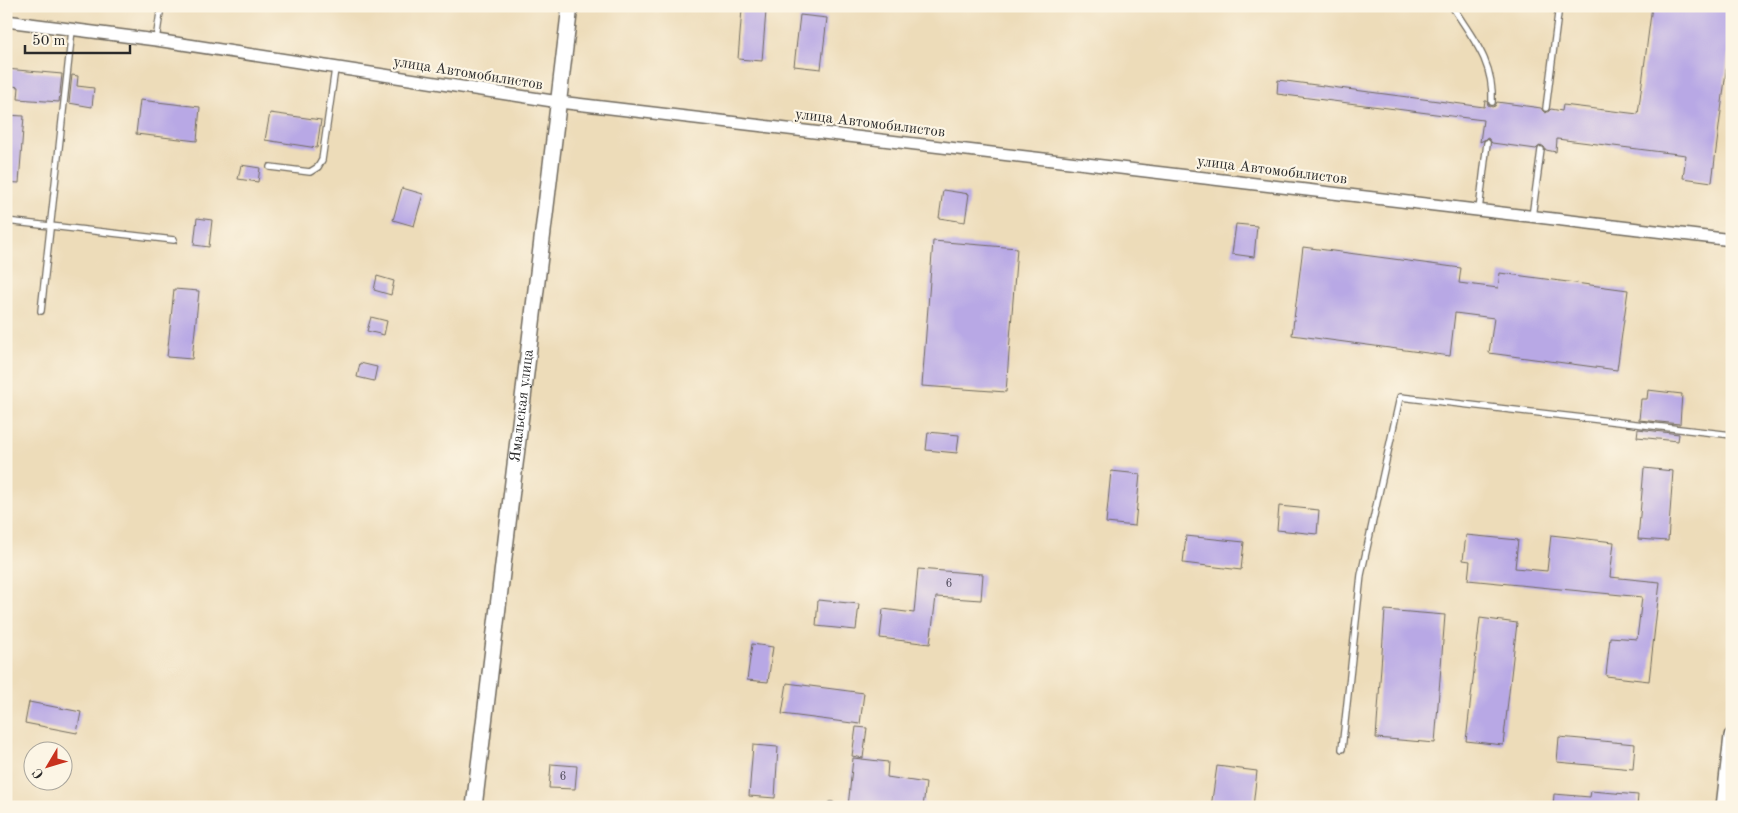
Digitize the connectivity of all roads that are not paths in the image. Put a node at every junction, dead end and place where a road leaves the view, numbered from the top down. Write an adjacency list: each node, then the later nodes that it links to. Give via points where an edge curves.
1 (162, 6): 7 (lane)
2 (570, 6): 9 (street, Ямальская улица)
3 (1452, 6): 10 (lane, via 1482,52 1490,71)
4 (1559, 6): 11 (lane)
5 (6, 21): 6 (street, улица Автомобилистов)
6 (72, 30): 7 (street, улица Автомобилистов); 18 (lane)
7 (156, 40): 8 (street, улица Автомобилистов)
8 (335, 69): 9 (street, улица Автомобилистов); 14 (lane, via 322,160 318,167 310,172)
9 (559, 102): 15 (street, улица Автомобилистов); 25 (street, Ямальская улица)
10 (1492, 102)
11 (1546, 108)
12 (1488, 143): 15 (lane)
13 (1541, 150): 16 (lane)
14 (270, 167)
15 (1479, 210): 16 (street, улица Автомобилистов)
16 (1532, 217): 20 (street, улица Автомобилистов)
17 (6, 221): 18 (lane)
18 (50, 226): 19 (lane); 21 (lane)
19 (174, 240)
20 (1732, 240)
21 (41, 311)
22 (1732, 435): 24 (lane, via 1400,397 1361,575)
23 (1732, 736): 26 (street)
24 (1342, 750)
25 (474, 807)
26 (1724, 807)

